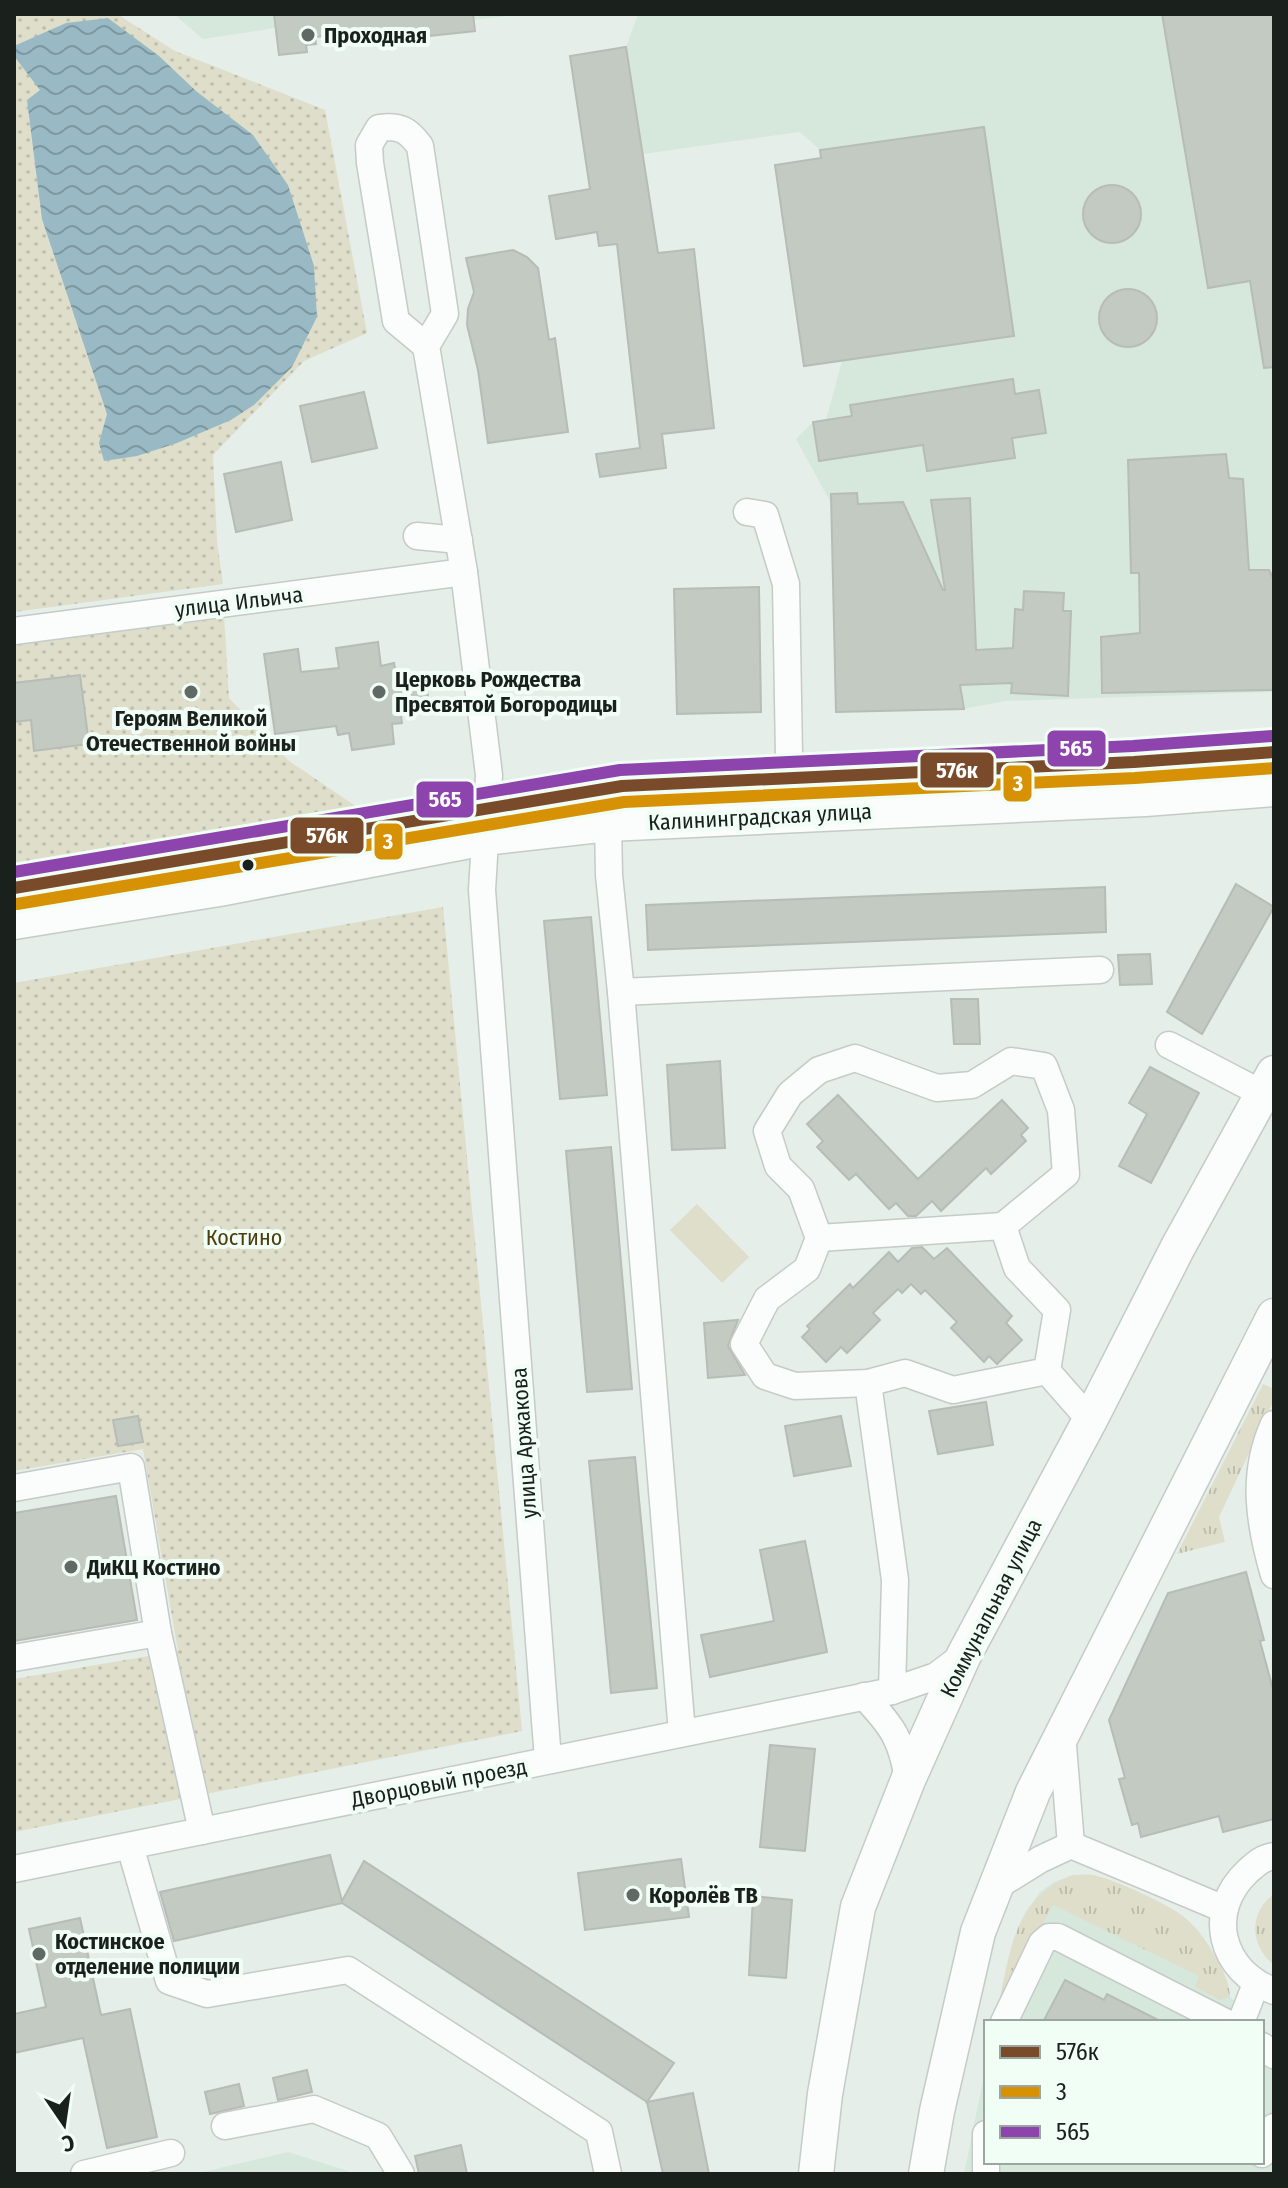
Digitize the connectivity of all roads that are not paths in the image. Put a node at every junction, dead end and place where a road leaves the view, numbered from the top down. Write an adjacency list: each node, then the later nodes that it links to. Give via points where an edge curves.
1 (426, 346): 1 (street, via 396,321 370,163 369,145 379,128 407,130 420,146 445,314); 4 (street, улица Аржакова)
2 (747, 512): 8 (street, via 765,515)
3 (417, 536): 4 (street)
4 (459, 540): 5 (street, улица Аржакова)
5 (464, 572): 6 (street, улица Ильича); 10 (street, улица Аржакова, via 489,775)
6 (14, 631)
7 (1274, 752): 8 (main road, Калининградская улица)
8 (793, 777): 10 (main road, Калининградская улица, via 622,786)
9 (1274, 789): 11 (main road, Калининградская улица)
10 (486, 822): 11 (main road, Калининградская улица); 12 (main road, Калининградская улица); 13 (main road, Калининградская улица, via 219,889); 34 (street, улица Аржакова, via 482,890)
11 (608, 824): 15 (street)
12 (14, 888)
13 (14, 922)
14 (1100, 970): 15 (street)
15 (621, 992): 33 (street)
16 (1169, 1045): 17 (street)
17 (1270, 1081): 23 (main road, Коммунальная улица)
18 (1003, 1226): 19 (street); 19 (street, via 1066,1174 1061,1110 1044,1066 1011,1061 972,1085 937,1088 855,1058 819,1070 790,1094 767,1131 778,1166 801,1189); 21 (street, via 1017,1268 1057,1310)
19 (819, 1238): 22 (street, via 807,1269 767,1299 744,1344 765,1376 795,1386)
20 (1274, 1316): 32 (main road)
21 (1047, 1371): 22 (street, via 953,1390 905,1373); 23 (street)
22 (868, 1383): 30 (street, via 895,1580)
23 (1090, 1420): 28 (main road, Коммунальная улица)
24 (1271, 1435): 26 (street, via 1258,1503)
25 (14, 1488): 27 (street, via 131,1467)
26 (1274, 1575)
27 (158, 1633): 29 (street); 36 (street)
28 (964, 1655): 30 (street, Дворцовый проезд, via 936,1676); 35 (main road, Коммунальная улица)
29 (14, 1658)
30 (892, 1691): 31 (street, Дворцовый проезд)
31 (864, 1696): 33 (street, Дворцовый проезд); 35 (street, via 891,1725)
32 (1062, 1730): 37 (street); 41 (main road)
33 (682, 1733): 34 (street, Дворцовый проезд)
34 (548, 1760): 36 (street, Дворцовый проезд)
35 (908, 1780): 54 (main road, Коммунальная улица, via 858,1907)
36 (202, 1831): 38 (street, Дворцовый проезд)
37 (1071, 1845): 41 (street); 42 (street)
38 (130, 1846): 40 (street, Дворцовый проезд); 53 (street, via 169,1981 207,1994 348,1970 599,2132)
39 (1274, 1856): 42 (street, via 1262,1858 1233,1885)
40 (14, 1869)
41 (994, 1888): 55 (main road, via 978,1932)
42 (1224, 1909): 43 (street, via 1224,1939 1237,1966)
43 (1265, 1987): 46 (street)
44 (1005, 2020): 45 (street, via 1042,1943 1058,1937)
45 (1221, 2020)
46 (1242, 2020)
47 (225, 2126): 52 (street, via 314,2109 378,2136)
48 (1274, 2127): 49 (street)
49 (1264, 2150)
50 (171, 2153): 51 (street)
51 (84, 2174)
52 (401, 2174)
53 (608, 2174)
54 (816, 2174)
55 (926, 2174)

